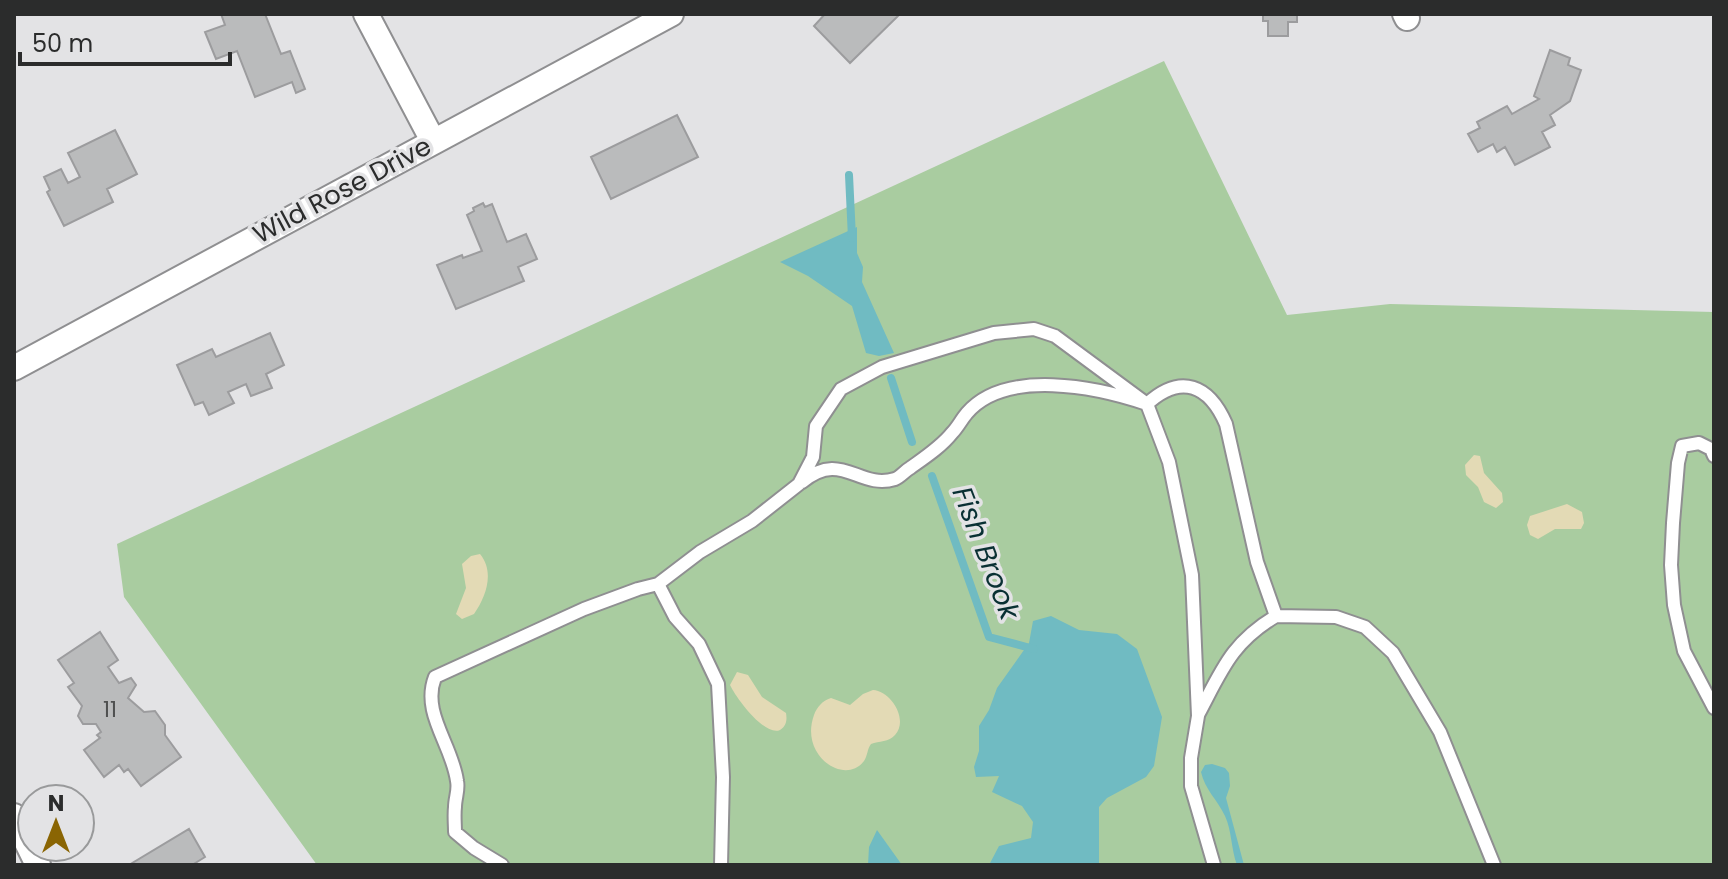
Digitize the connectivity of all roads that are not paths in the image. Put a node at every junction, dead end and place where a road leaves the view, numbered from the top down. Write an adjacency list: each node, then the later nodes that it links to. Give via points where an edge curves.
1 (366, 14): 3 (street)
2 (671, 14): 3 (street, Wild Rose Drive)
3 (433, 141): 4 (street, Wild Rose Drive)
4 (14, 368)
5 (1147, 404): 7 (lane, via 1102,391 1025,385 1000,390 977,402 952,435 895,479 828,468); 7 (lane, via 1055,336 1034,329 994,333 882,367 841,389 816,426 813,457); 9 (lane, via 1172,388 1189,387 1209,395 1219,407 1257,562); 11 (lane, via 1169,462 1192,575)
6 (1714, 456): 10 (lane, via 1699,443 1682,446 1671,565 1684,651)
7 (799, 484): 8 (lane)
8 (658, 584): 14 (lane, via 584,609 435,677 431,706 458,785 455,832); 15 (lane, via 675,617 699,644 718,684)
9 (1276, 616): 11 (lane, via 1251,631 1230,656); 17 (lane, via 1336,617 1365,627 1393,653 1440,732)
10 (1714, 708)
11 (1198, 716): 16 (lane, via 1191,786)
12 (14, 816): 13 (street)
13 (38, 865)
14 (502, 865)
15 (721, 865)
16 (1214, 865)
17 (1494, 865)

